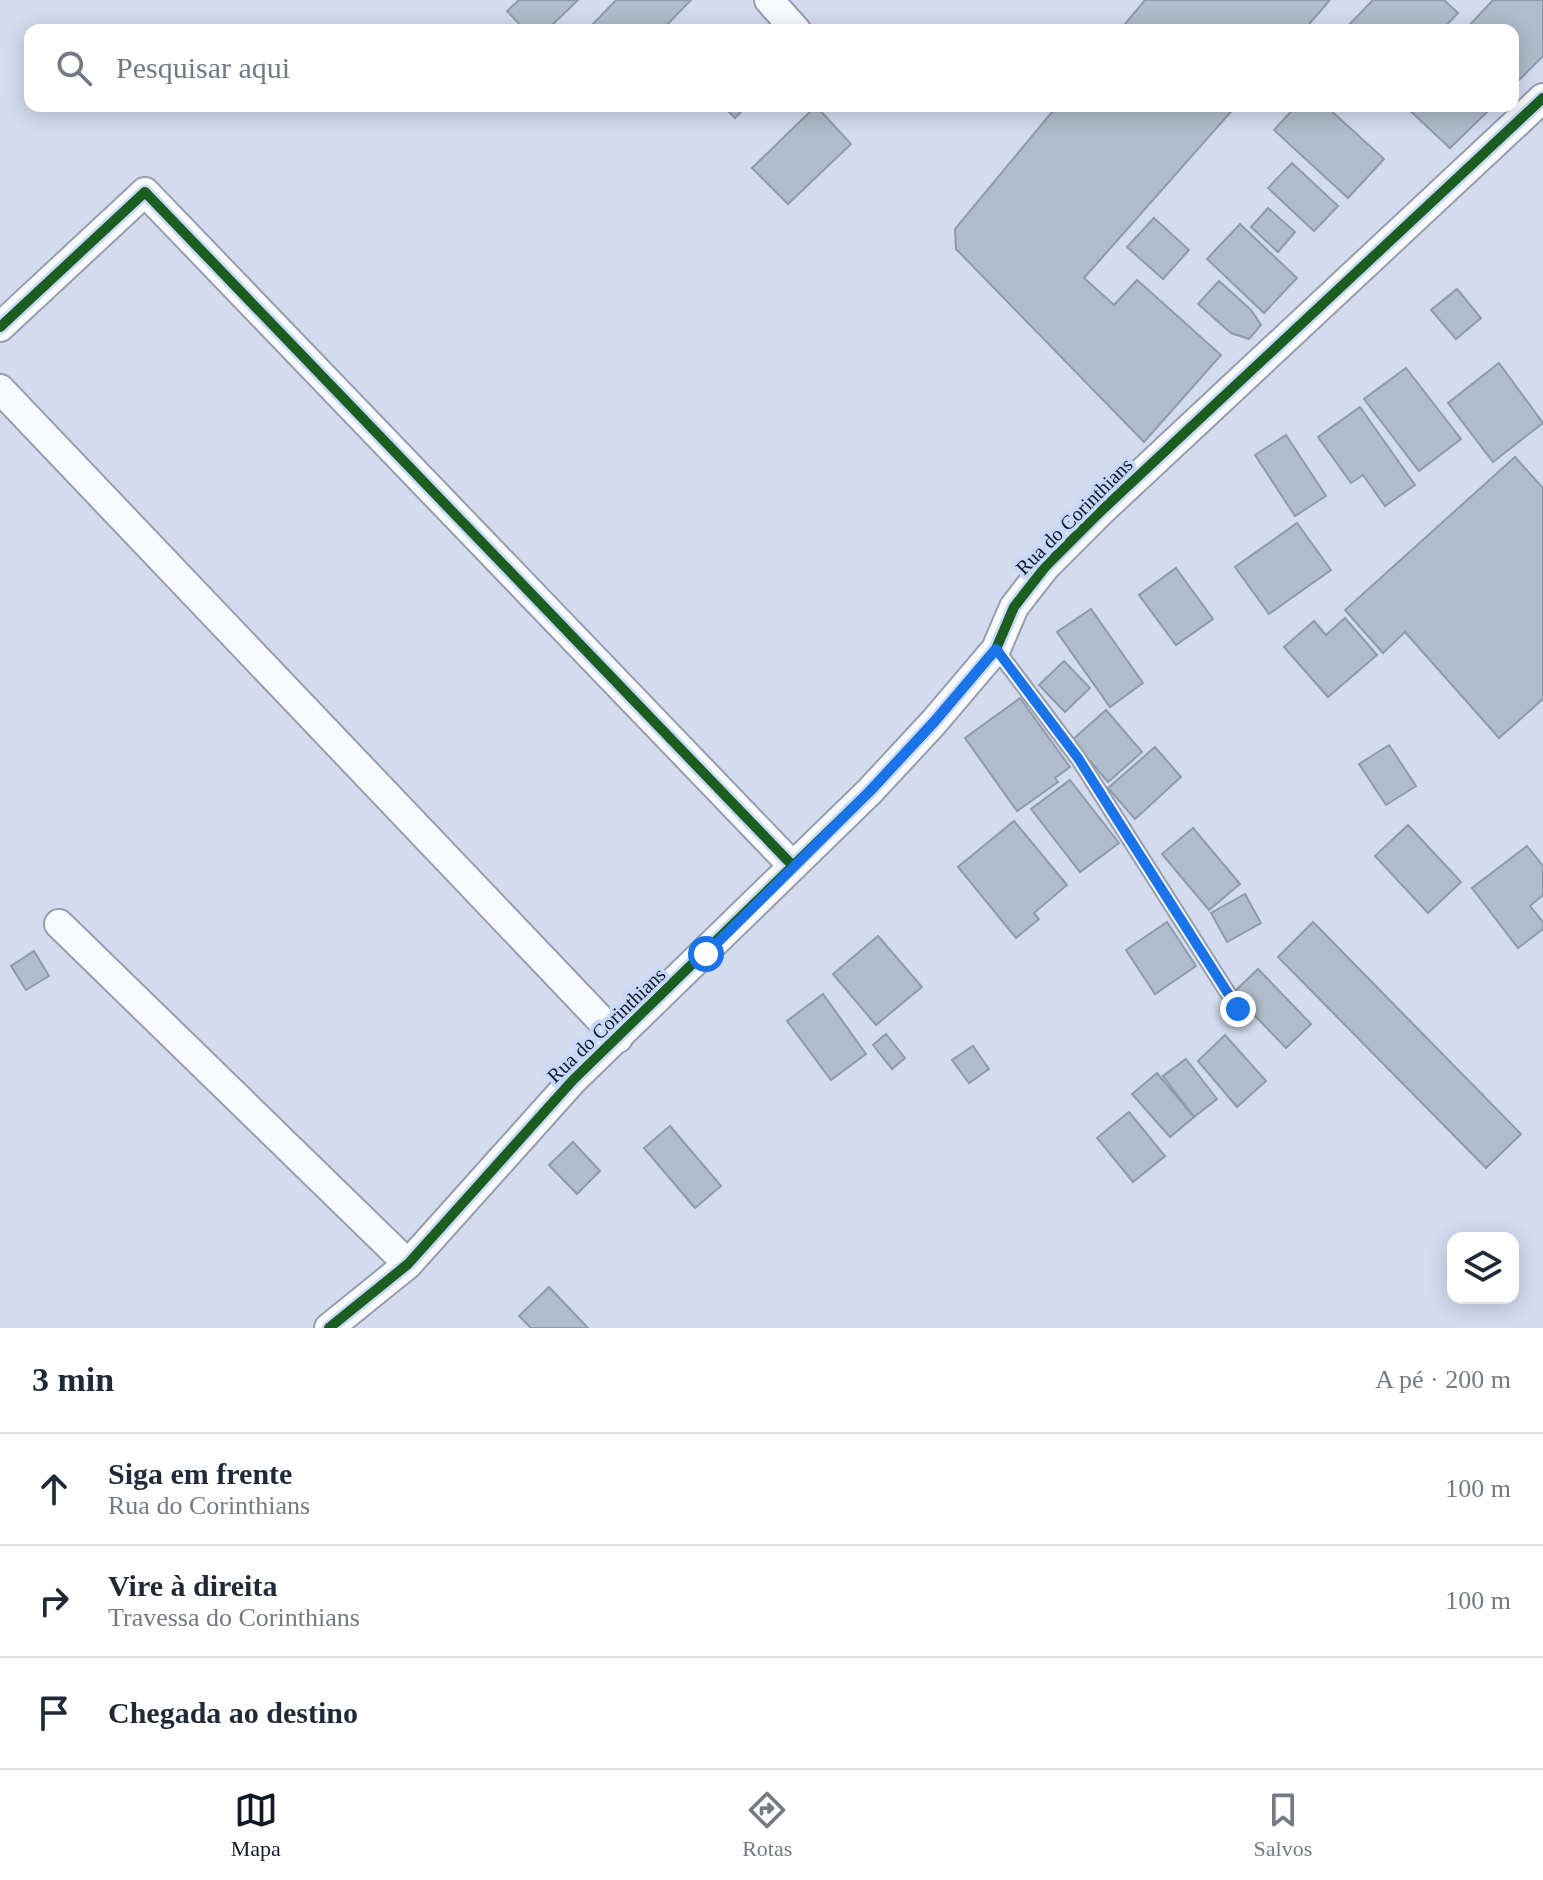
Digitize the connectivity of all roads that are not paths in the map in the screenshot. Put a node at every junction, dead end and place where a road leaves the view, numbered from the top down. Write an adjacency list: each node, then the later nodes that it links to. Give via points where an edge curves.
1 (769, 0): 2 (street)
2 (791, 24)
3 (1543, 98): 6 (street, Rua do Corinthians, via 1046,566 1014,607)
4 (0, 327): 7 (street, via 145,192)
5 (0, 389): 10 (street)
6 (996, 649): 7 (street, Rua do Corinthians, via 870,791); 9 (lane, via 1078,758)
7 (793, 866): 10 (street, Rua do Corinthians)
8 (59, 924): 11 (street)
9 (1238, 1009)
10 (618, 1038): 11 (street, Rua do Corinthians, via 573,1080)
11 (408, 1264): 12 (street, Rua do Corinthians)
12 (329, 1328)

